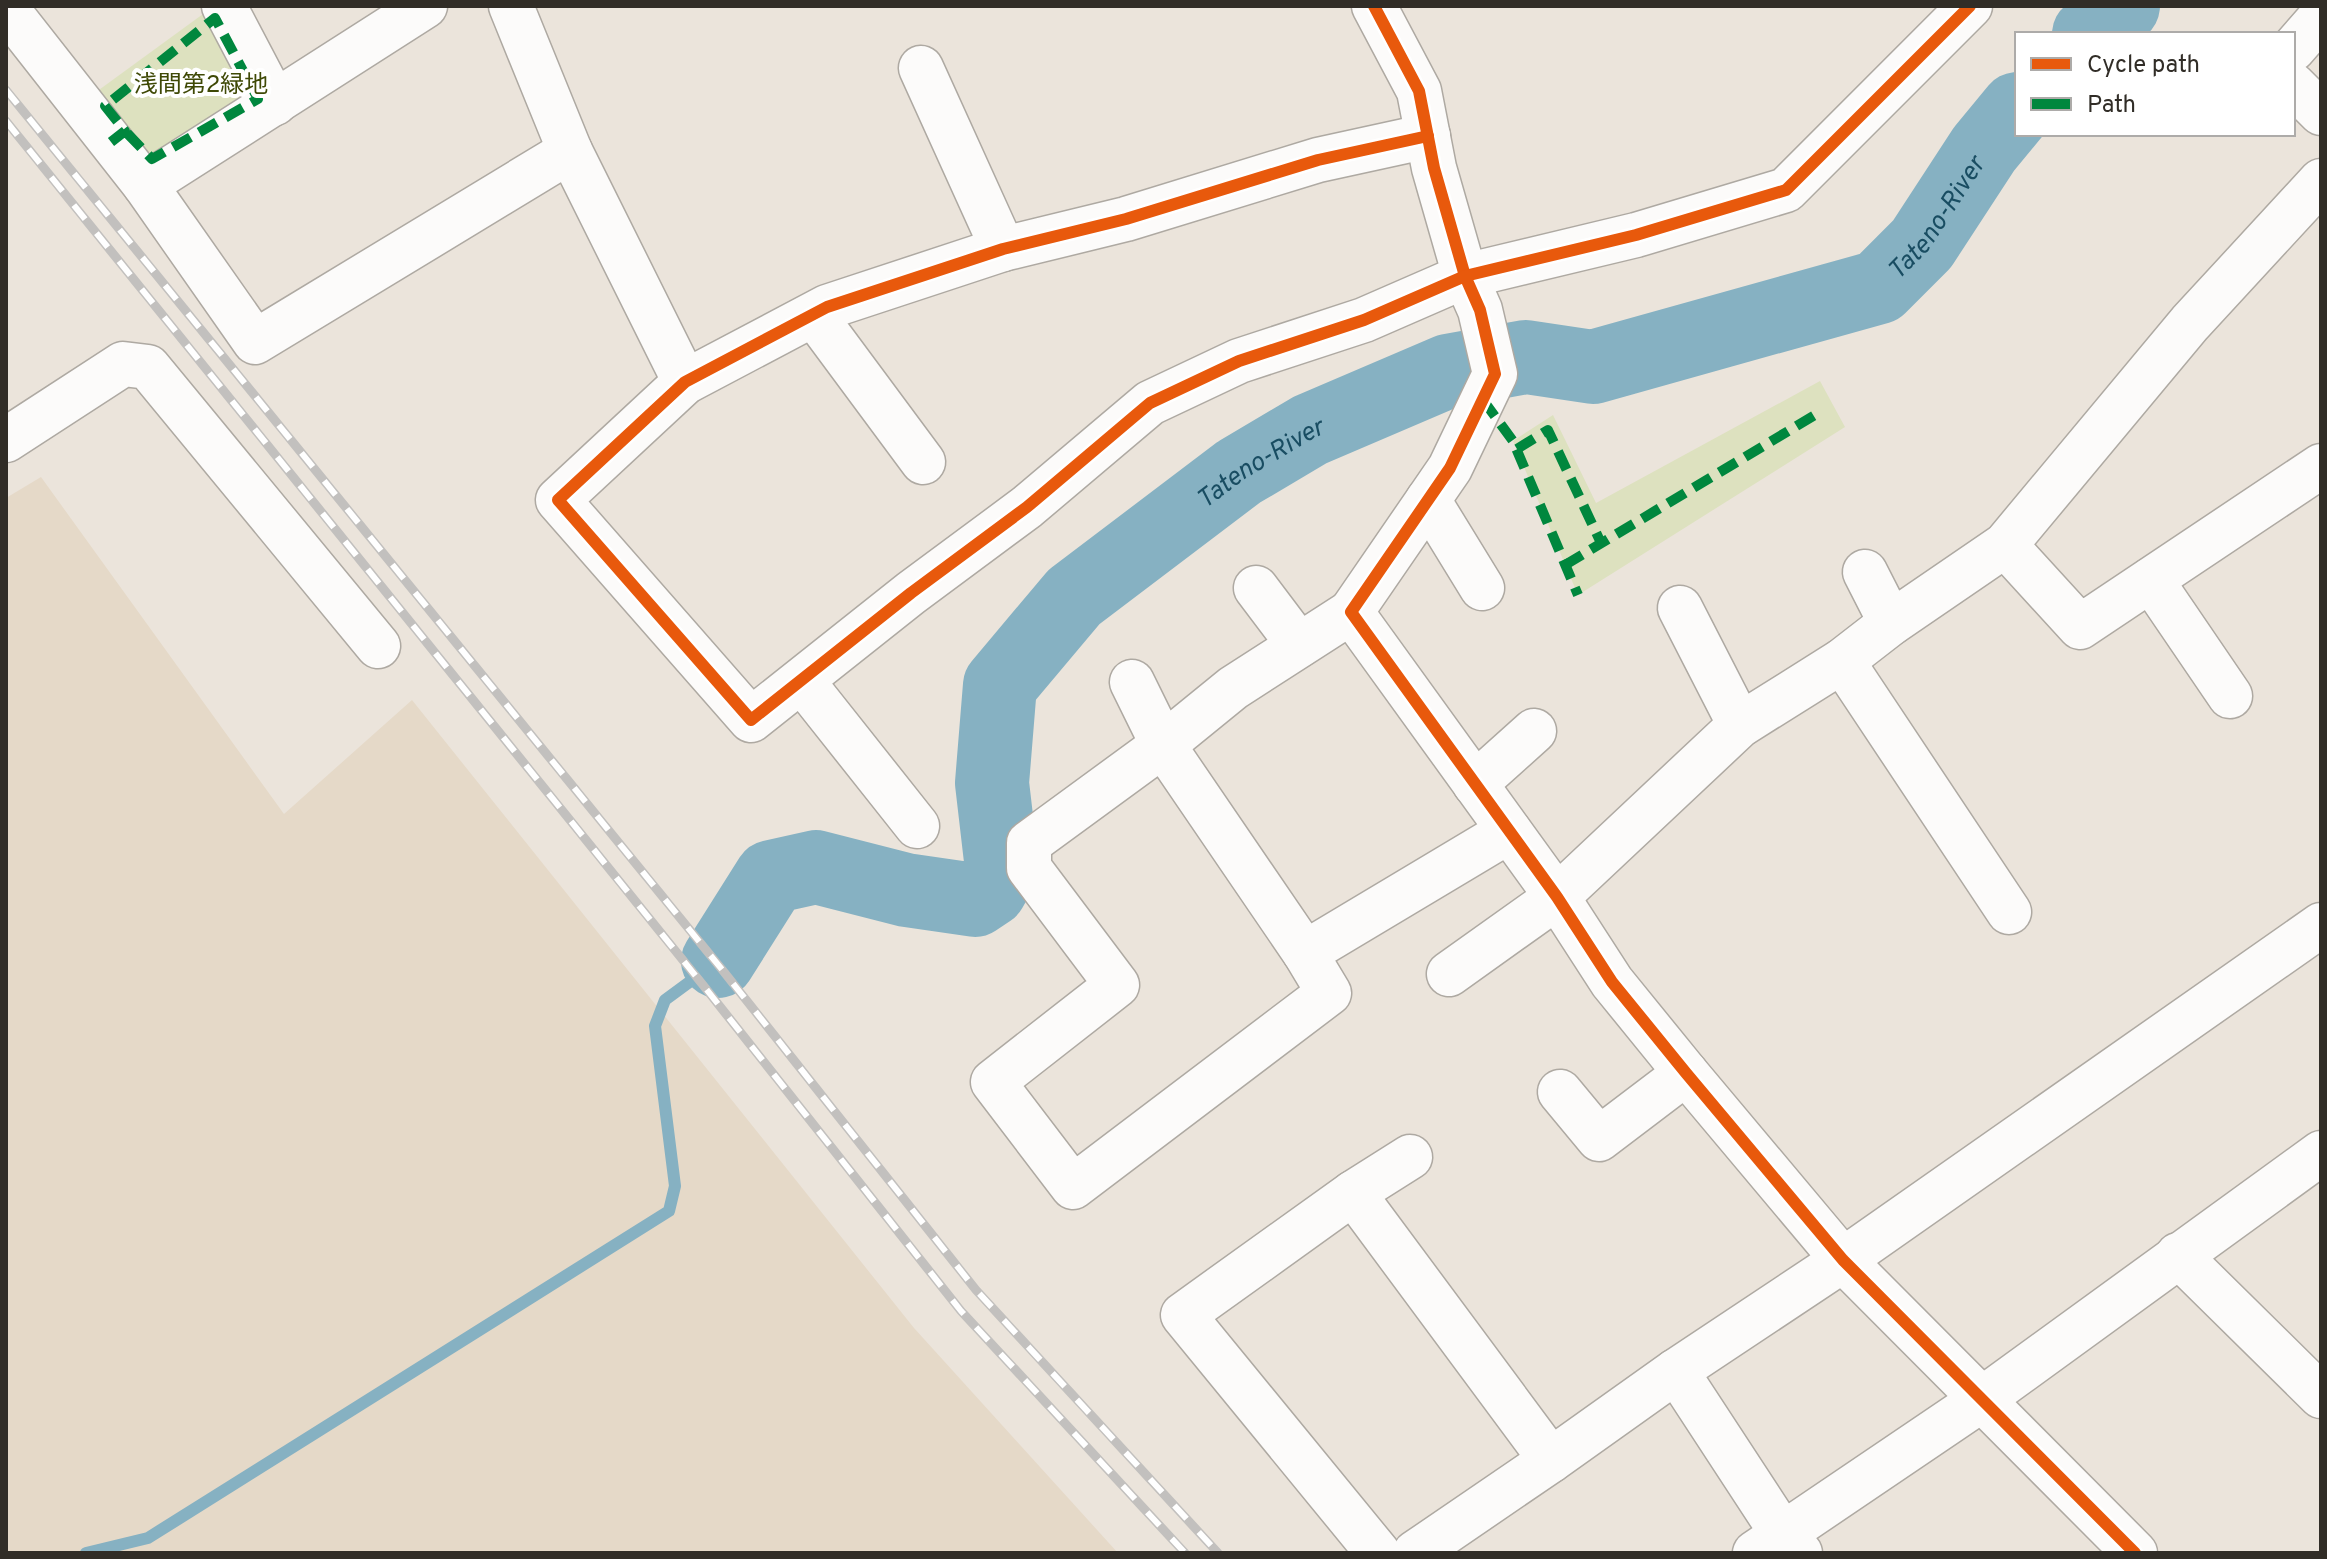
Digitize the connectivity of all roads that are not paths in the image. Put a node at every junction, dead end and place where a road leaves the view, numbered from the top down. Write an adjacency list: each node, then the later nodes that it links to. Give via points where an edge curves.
1 (224, 6): 11 (street)
2 (425, 6): 11 (street)
3 (511, 6): 14 (street)
4 (1374, 6): 13 (street, via 1419,91)
5 (1970, 6): 18 (street, via 1786,190 1636,235)
6 (6, 8): 16 (street)
7 (2321, 17): 8 (street)
8 (2295, 47)
9 (921, 68): 17 (street)
10 (2295, 87): 12 (street)
11 (275, 103): 16 (street)
12 (2321, 113)
13 (1428, 136): 17 (street, via 1318,160 1126,219); 18 (street)
14 (570, 151): 16 (street, via 255,342); 20 (street)
15 (2321, 181): 25 (street, via 2190,323)
16 (145, 185)
17 (1003, 249): 19 (street)
18 (1473, 293): 24 (street, via 1495,374 1450,468); 36 (street, via 1364,320 1239,361 1150,403 1027,507)
19 (814, 315): 20 (street); 22 (street)
20 (685, 382): 36 (street, via 558,500 751,720)
21 (6, 440): 34 (street, via 123,364 148,367)
22 (923, 462)
23 (2321, 466): 27 (street)
24 (1428, 500): 29 (street); 31 (street)
25 (2005, 545): 27 (street, via 2080,627); 32 (street)
26 (1865, 572): 32 (street)
27 (2151, 580): 38 (street)
28 (1256, 588): 33 (street)
29 (1482, 588)
30 (1680, 608): 39 (street)
31 (1351, 612): 33 (street); 42 (street)
32 (1891, 623): 35 (street)
33 (1299, 645): 41 (street, via 1233,688)
34 (378, 646)
35 (1842, 661): 39 (street); 46 (street)
36 (802, 681): 43 (street)
37 (1132, 682): 41 (street)
38 (2230, 696)
39 (1740, 725): 45 (street)
40 (1534, 731): 42 (street)
41 (1163, 745): 48 (street); 48 (street, via 1029,843 1029,868 1117,985 993,1082 1073,1187 1329,993)
42 (1475, 784): 44 (street)
43 (917, 826)
44 (1509, 831): 45 (street); 48 (street)
45 (1557, 897): 49 (street); 50 (street, via 1612,982)
46 (2009, 912)
47 (2321, 925): 56 (street)
48 (1305, 953)
49 (1449, 974)
50 (1686, 1073): 51 (street, via 1599,1139); 56 (street)
51 (1560, 1092)
52 (2321, 1153): 55 (street)
53 (1410, 1157): 54 (street)
54 (1353, 1193): 60 (street); 62 (street, via 1183,1315)
55 (2178, 1255): 58 (street); 59 (street)
56 (1843, 1260): 57 (street); 59 (street)
57 (1676, 1371): 60 (street); 61 (street)
58 (2321, 1396)
59 (1981, 1400): 61 (street); 64 (street)
60 (1551, 1460): 63 (street)
61 (1779, 1546)
62 (1378, 1553)
63 (1415, 1553)
64 (2135, 1553)

